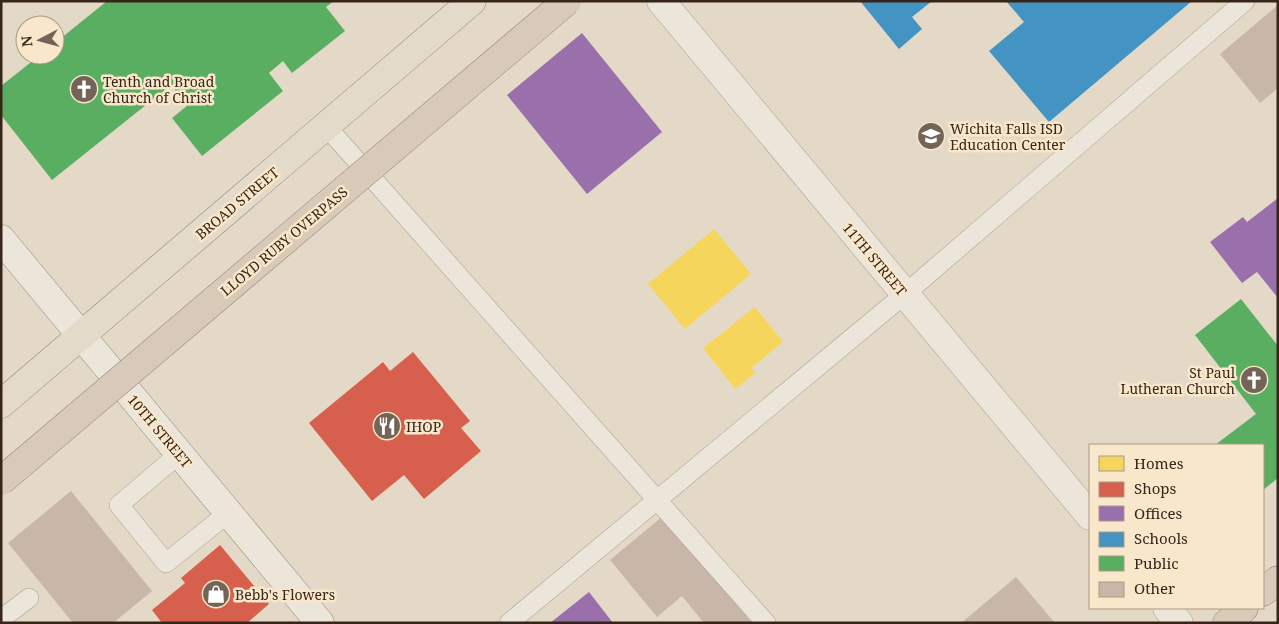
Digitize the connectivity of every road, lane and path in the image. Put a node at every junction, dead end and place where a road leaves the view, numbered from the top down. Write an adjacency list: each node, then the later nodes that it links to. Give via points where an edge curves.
1 (472, 1): 5 (main road, BROAD STREET)
2 (567, 1): 11 (highway, LLOYD RUBY OVERPASS, bridge)
3 (661, 1): 7 (street, 11TH STREET)
4 (1245, 1): 7 (lane)
5 (326, 126): 8 (main road, BROAD STREET); 12 (lane)
6 (1, 239): 8 (street, 10TH STREET)
7 (905, 294): 12 (lane); 14 (street, 11TH STREET)
8 (81, 336): 9 (main road, BROAD STREET); 10 (street, 10TH STREET)
9 (1, 404)
10 (179, 454): 13 (street, 10TH STREET); 13 (lane, via 119,505 160,556 166,563)
11 (1, 481)
12 (657, 500): 22 (lane); 23 (lane)
13 (228, 513): 21 (street, 10TH STREET)
14 (1089, 515)
15 (1278, 580): 16 (highway)
16 (1264, 591)
17 (29, 598): 20 (lane)
18 (1168, 609): 24 (street)
19 (1243, 609): 25 (highway)
20 (1, 619)
21 (320, 623)
22 (509, 623)
23 (766, 623)
24 (1180, 623)
25 (1227, 623)

